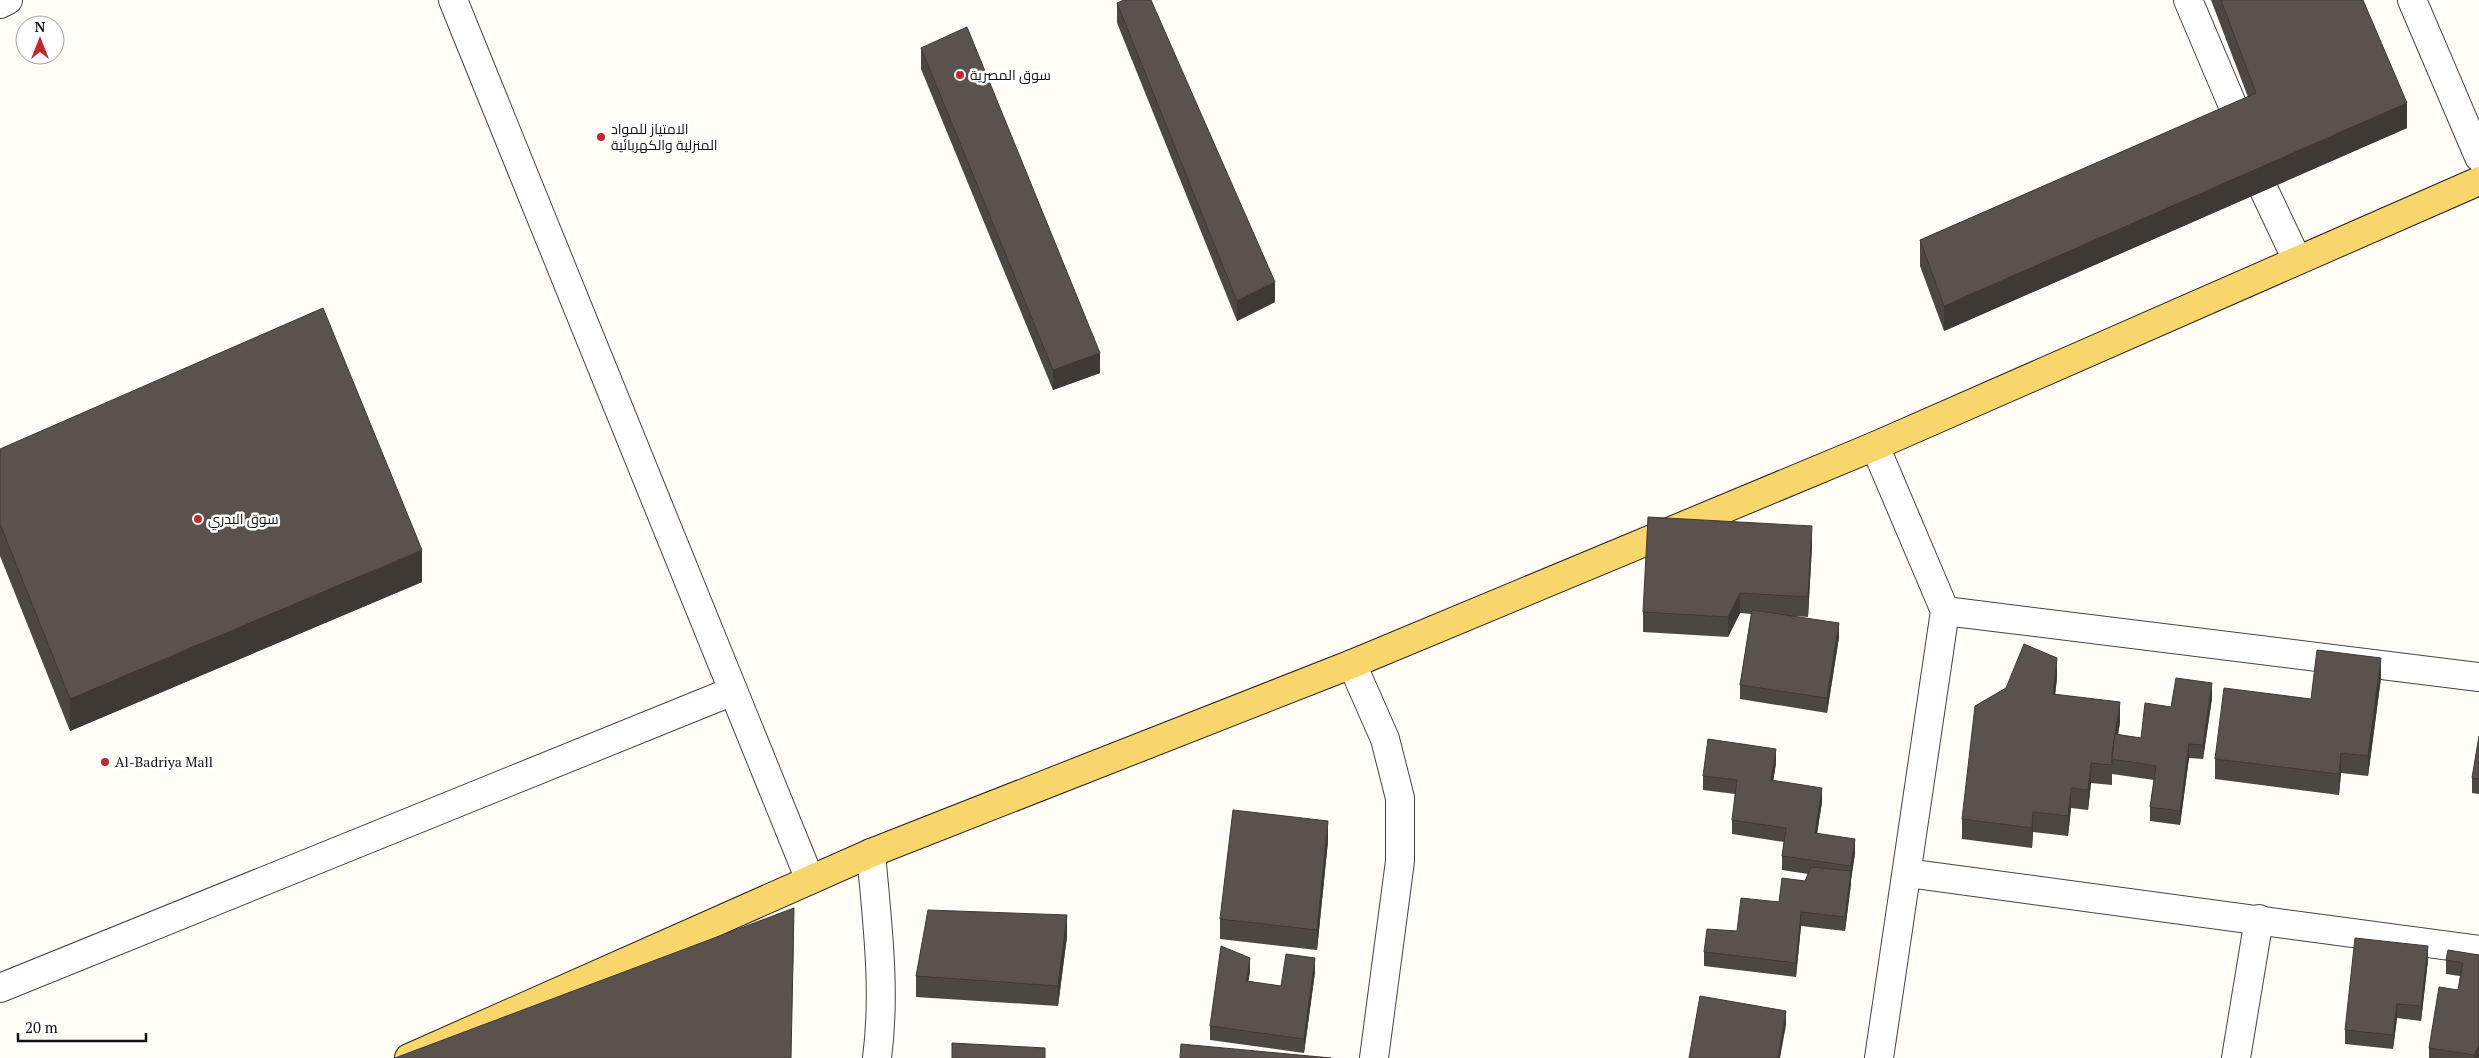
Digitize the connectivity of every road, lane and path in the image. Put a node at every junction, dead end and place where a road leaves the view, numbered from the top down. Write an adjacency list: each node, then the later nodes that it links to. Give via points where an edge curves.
1 (8, 0): 5 (street)
2 (453, 0): 15 (street)
3 (2188, 0): 6 (street)
4 (2412, 0): 7 (street)
5 (0, 4)
6 (2241, 124)
7 (2479, 157)
8 (2479, 182): 10 (main road)
9 (2264, 190): 10 (street)
10 (2297, 260): 11 (main road)
11 (1875, 446): 12 (street); 13 (main road)
12 (1945, 611): 14 (street); 17 (street)
13 (1352, 664): 16 (main road); 24 (street, via 1385,739 1400,798 1400,861)
14 (2479, 677)
15 (733, 690): 18 (street); 21 (street)
16 (871, 853): 18 (main road); 23 (street, via 881,984)
17 (1907, 873): 19 (street); 25 (street)
18 (810, 880): 22 (main road)
19 (2259, 919): 20 (street); 26 (street)
20 (2479, 950)
21 (0, 988)
22 (409, 1058)
23 (876, 1058)
24 (1374, 1058)
25 (1879, 1058)
26 (2236, 1058)

